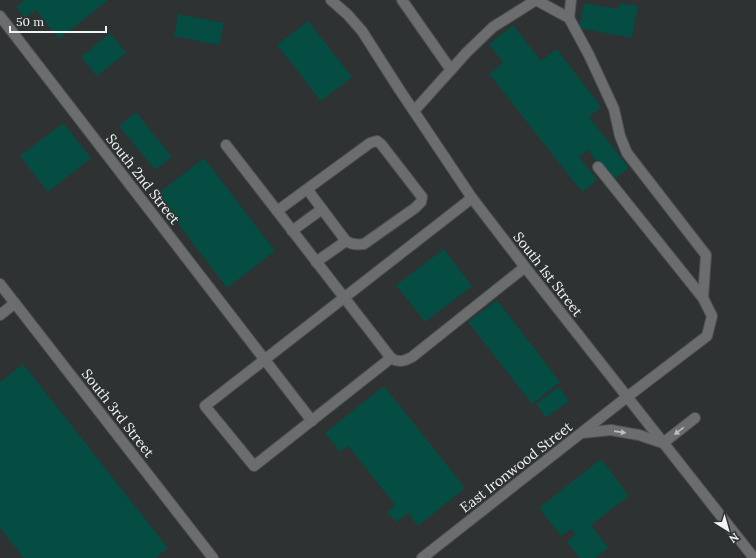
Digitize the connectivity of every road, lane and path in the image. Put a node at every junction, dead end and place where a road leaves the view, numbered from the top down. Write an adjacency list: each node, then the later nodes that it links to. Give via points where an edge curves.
1 (331, 0): 8 (street, South 1st Street, via 362,31)
2 (402, 0): 7 (street)
3 (536, 0): 6 (street); 7 (street, via 493,27)
4 (571, 0): 6 (street)
5 (0, 16): 25 (street, South 2nd Street)
6 (569, 18): 21 (street, via 614,108 620,136 627,153 706,255)
7 (451, 70): 8 (street)
8 (414, 111): 12 (street, South 1st Street)
9 (226, 145): 14 (street)
10 (598, 166): 21 (street)
11 (307, 189): 13 (street); 14 (street); 16 (street, via 370,143 377,141 422,197 415,208 364,244)
12 (472, 198): 18 (street, South 1st Street); 20 (street)
13 (322, 209): 15 (street); 16 (street)
14 (277, 211): 15 (street)
15 (292, 230): 17 (street)
16 (346, 242): 17 (street)
17 (316, 262): 20 (street)
18 (525, 267): 24 (street, via 412,357 401,362); 26 (street, South 1st Street)
19 (0, 284): 22 (street, South 3rd Street)
20 (344, 298): 24 (street); 25 (street)
21 (704, 298): 26 (street, East Ironwood Street, via 712,316 707,336)
22 (15, 303): 23 (street); 31 (street, South 3rd Street)
23 (0, 315)
24 (392, 358): 28 (street)
25 (264, 360): 28 (street, South 2nd Street); 28 (street, via 205,406 254,466)
26 (627, 397): 29 (street, East Ironwood Street); 30 (street, South 1st Street)
27 (695, 418): 30 (street, one-way to 30)
28 (312, 420)
29 (582, 433): 30 (street, one-way to 30, via 610,430 639,435); 32 (street, East Ironwood Street)
30 (663, 443): 33 (street, South 1st Street)
31 (213, 558)
32 (422, 558)
33 (754, 558)

